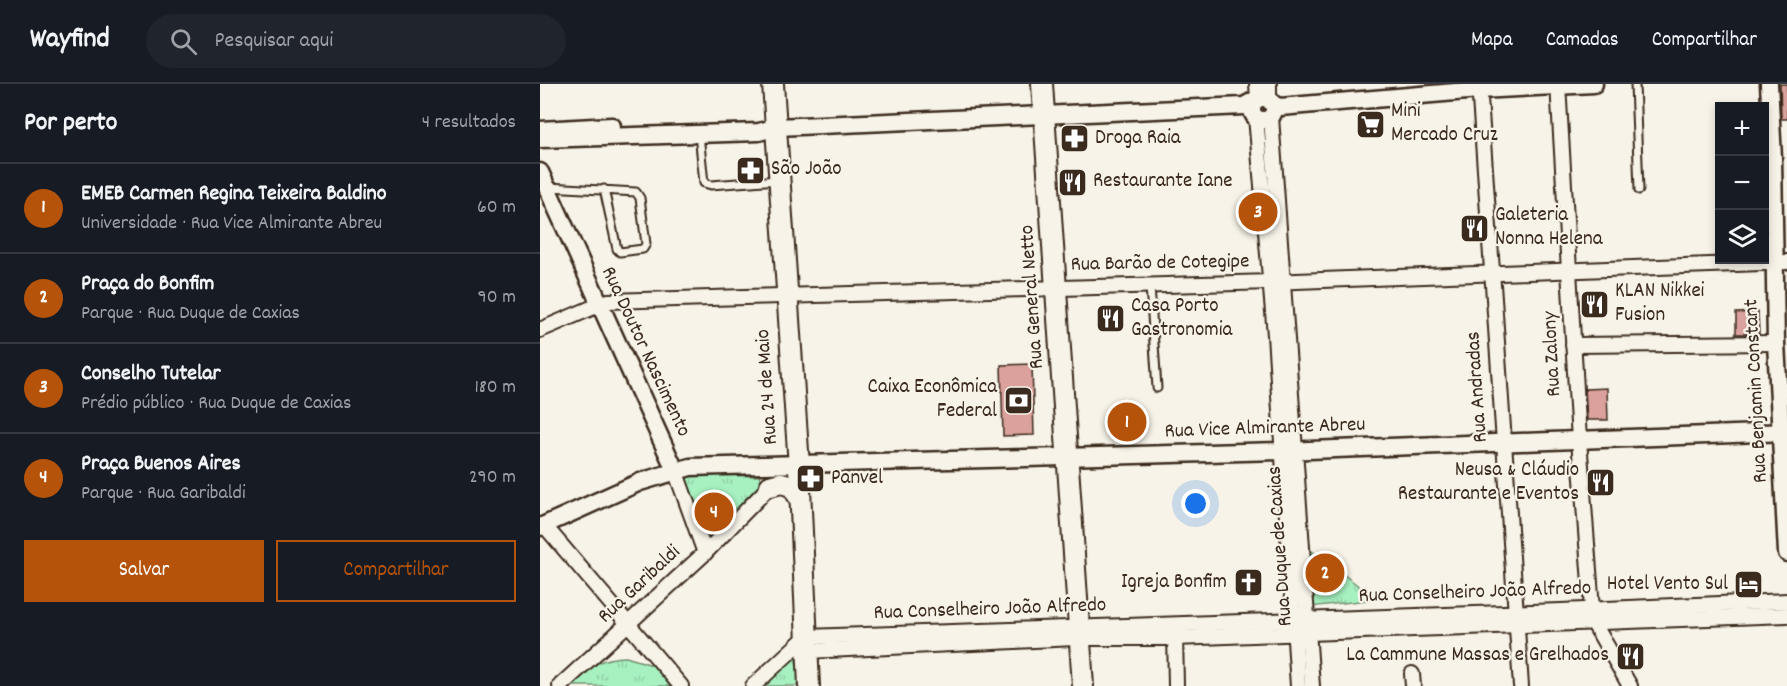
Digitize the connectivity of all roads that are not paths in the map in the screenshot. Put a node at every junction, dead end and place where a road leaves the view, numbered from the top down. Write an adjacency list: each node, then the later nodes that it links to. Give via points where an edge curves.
1 (774, 84): 10 (main road, Rua 24 de Maio)
2 (1041, 84): 9 (main road, Rua General Netto)
3 (1594, 84): 6 (street)
4 (1635, 84): 17 (lane)
5 (1769, 84): 18 (street, Rua Benjamin Constant)
6 (1558, 85): 7 (street); 19 (street, Rua Zalony)
7 (1479, 87): 8 (street); 20 (street, Rua Andradas)
8 (1263, 104): 9 (street); 21 (street, Rua Duque de Caxias)
9 (1044, 114): 10 (street); 23 (main road, Rua General Netto)
10 (777, 127): 11 (street, via 756,122); 12 (street, via 759,132); 15 (main road, Rua 24 de Maio)
11 (540, 130)
12 (699, 134): 13 (street); 15 (lane, via 704,183)
13 (540, 139)
14 (543, 180): 16 (lane); 25 (street, Rua Doutor Nascimento)
15 (780, 180): 24 (main road, Rua 24 de Maio)
16 (604, 189): 16 (lane, via 638,194 646,244 643,249 617,249)
17 (1639, 190)
18 (1780, 263): 19 (street, Rua Barão de Cotegipe); 27 (street, Rua Benjamin Constant)
19 (1569, 271): 20 (street, Rua Barão de Cotegipe); 28 (street, Rua Zalony)
20 (1490, 274): 21 (street, Rua Barão de Cotegipe); 32 (street, Rua Andradas)
21 (1277, 282): 22 (street, Rua Barão de Cotegipe); 33 (street, Rua Duque de Caxias)
22 (1150, 286): 23 (street, Rua Barão de Cotegipe); 29 (lane)
23 (1056, 288): 24 (street, Rua Barão de Cotegipe); 34 (main road, Rua General Netto)
24 (786, 296): 25 (street, Rua Barão de Cotegipe); 36 (main road, Rua 24 de Maio)
25 (598, 304): 26 (street, Rua Barão de Cotegipe); 37 (street, Rua Doutor Nascimento)
26 (540, 330)
27 (1776, 344): 28 (street); 30 (street, Rua Benjamin Constant)
28 (1573, 345): 31 (street, Rua Zalony)
29 (1157, 388)
30 (1784, 433): 31 (street, Rua Vice Almirante Abreu); 42 (street, Rua Benjamin Constant)
31 (1579, 440): 32 (street, Rua Vice Almirante Abreu); 46 (street, Rua Zalony)
32 (1503, 444): 33 (street, Rua Vice Almirante Abreu); 47 (street, Rua Andradas)
33 (1289, 451): 34 (street, Rua Vice Almirante Abreu); 49 (street, Rua Duque de Caxias)
34 (1069, 458): 36 (street, Rua Vice Almirante Abreu); 51 (main road, Rua General Netto)
35 (752, 466): 36 (street, Rua Vice Almirante Abreu); 37 (street, Rua Vice Almirante Abreu); 38 (street, via 768,472)
36 (799, 466): 39 (main road, Rua 24 de Maio)
37 (675, 470): 40 (street, Rua Vice Almirante Abreu); 41 (street, Rua Doutor Nascimento)
38 (770, 486): 39 (main road, via 792,486); 41 (street, Rua Garibaldi)
39 (800, 499): 52 (main road, Rua 24 de Maio)
40 (542, 526): 48 (street)
41 (705, 553): 48 (street, Rua Garibaldi)
42 (1787, 553)
43 (1787, 601): 44 (street, Rua Conselheiro João Alfredo)
44 (1738, 610): 45 (street, Rua Conselheiro João Alfredo); 46 (street, Rua Conselheiro João Alfredo)
45 (1787, 615)
46 (1593, 616): 47 (street, Rua Conselheiro João Alfredo); 62 (street)
47 (1516, 619): 49 (street, Rua Conselheiro João Alfredo); 61 (street, Rua Andradas)
48 (629, 624): 53 (street, Rua Garibaldi); 54 (street)
49 (1301, 626): 50 (street, Rua Conselheiro João Alfredo); 59 (street, Rua Duque de Caxias); 60 (street, Rua Duque de Caxias)
50 (1175, 632): 51 (street, Rua Conselheiro João Alfredo); 58 (street)
51 (1080, 633): 52 (street, Rua Conselheiro João Alfredo); 57 (main road, Rua General Netto)
52 (807, 644): 55 (street); 56 (main road, Rua 24 de Maio)
53 (560, 686)
54 (681, 686)
55 (753, 686)
56 (809, 686)
57 (1083, 686)
58 (1176, 686)
59 (1298, 686)
60 (1312, 686)
61 (1521, 686)
62 (1630, 686)

